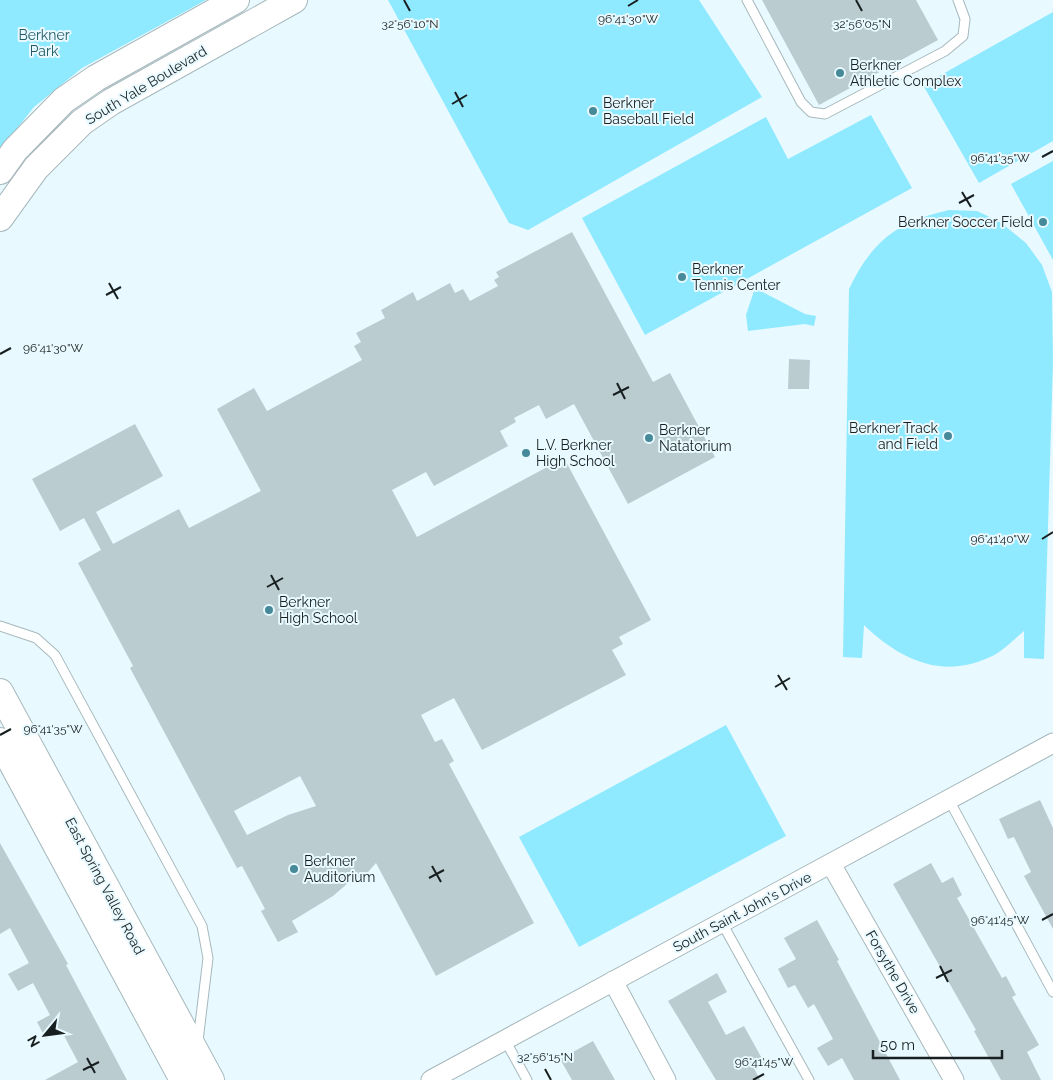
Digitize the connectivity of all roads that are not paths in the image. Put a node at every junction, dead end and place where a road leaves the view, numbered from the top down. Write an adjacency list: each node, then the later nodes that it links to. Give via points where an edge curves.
1 (236, 0): 5 (street, South Yale Boulevard, via 96,78 64,100)
2 (294, 0): 6 (street, South Yale Boulevard, via 111,102 82,122)
3 (747, 0): 4 (lane, via 801,102 811,112 826,114 945,51 963,36 965,19)
4 (958, 0)
5 (40, 124): 6 (street); 7 (street, South Yale Boulevard)
6 (60, 144): 8 (street, South Yale Boulevard, via 36,168)
7 (0, 171)
8 (0, 218)
9 (0, 626): 19 (lane, via 36,638 55,655 202,926 208,958)
10 (0, 692): 19 (street, East Spring Valley Road)
11 (0, 741): 20 (street, East Spring Valley Road)
12 (1053, 743): 13 (street, South Saint John's Drive)
13 (949, 800): 14 (street, South Saint John's Drive); 17 (lane)
14 (831, 864): 15 (street, South Saint John's Drive); 26 (street, Forsythe Drive)
15 (722, 923): 16 (street, South Saint John's Drive); 25 (lane)
16 (613, 981): 18 (street, South Saint John's Drive); 24 (street)
17 (1053, 992)
18 (505, 1040): 22 (street, South Saint John's Drive); 23 (lane)
19 (196, 1054): 21 (street, East Spring Valley Road)
20 (182, 1080)
21 (210, 1080)
22 (431, 1080)
23 (527, 1080)
24 (666, 1080)
25 (809, 1080)
26 (954, 1080)

